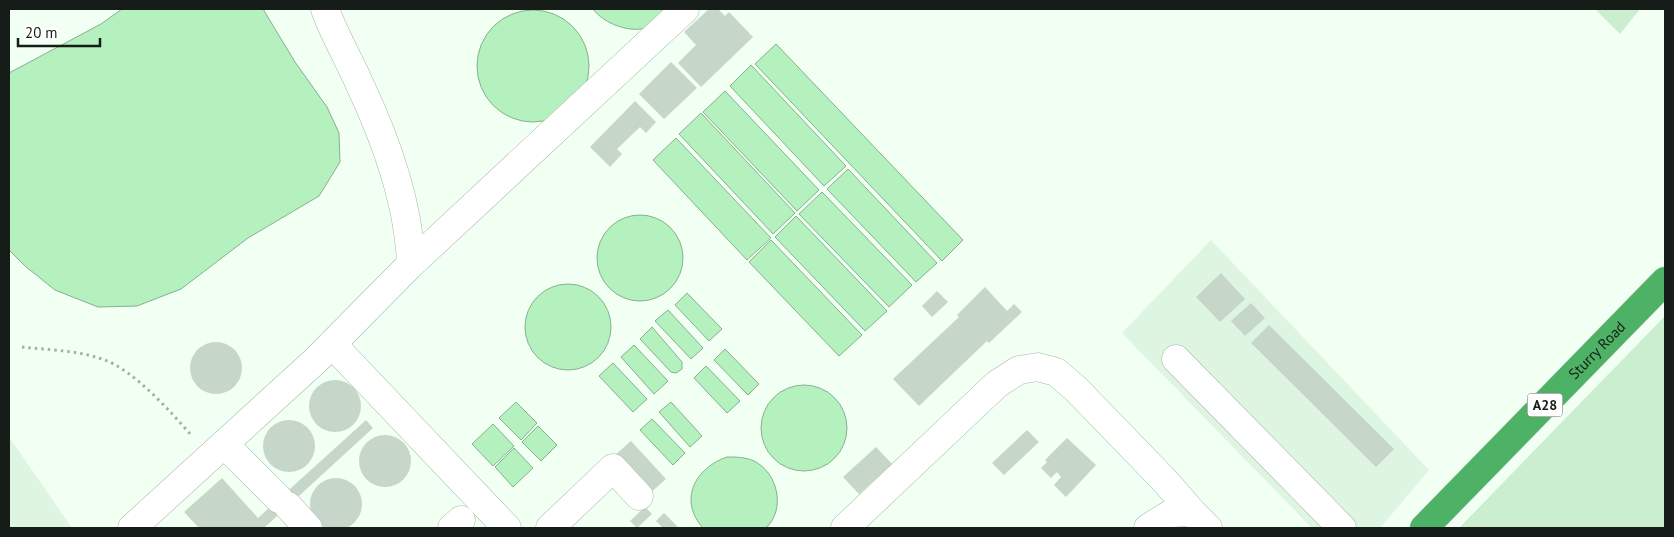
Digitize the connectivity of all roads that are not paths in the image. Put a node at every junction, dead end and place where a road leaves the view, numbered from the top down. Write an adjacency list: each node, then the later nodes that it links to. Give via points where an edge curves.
1 (325, 9): 3 (lane, via 388,150 410,238)
2 (685, 9): 3 (lane)
3 (411, 264): 5 (lane)
4 (1665, 281): 17 (highway, Sturry Road / A28)
5 (332, 344): 7 (lane); 12 (lane)
6 (1176, 359): 16 (lane)
7 (217, 450): 10 (lane); 11 (lane, via 283,502)
8 (639, 496): 13 (lane, via 613,468)
9 (1200, 520): 14 (lane, via 1076,389 1056,372 1038,367 1019,370 997,384); 15 (lane, via 1172,513)
10 (132, 528)
11 (308, 528)
12 (507, 528)
13 (550, 528)
14 (844, 528)
15 (1148, 528)
16 (1342, 528)
17 (1424, 528)

